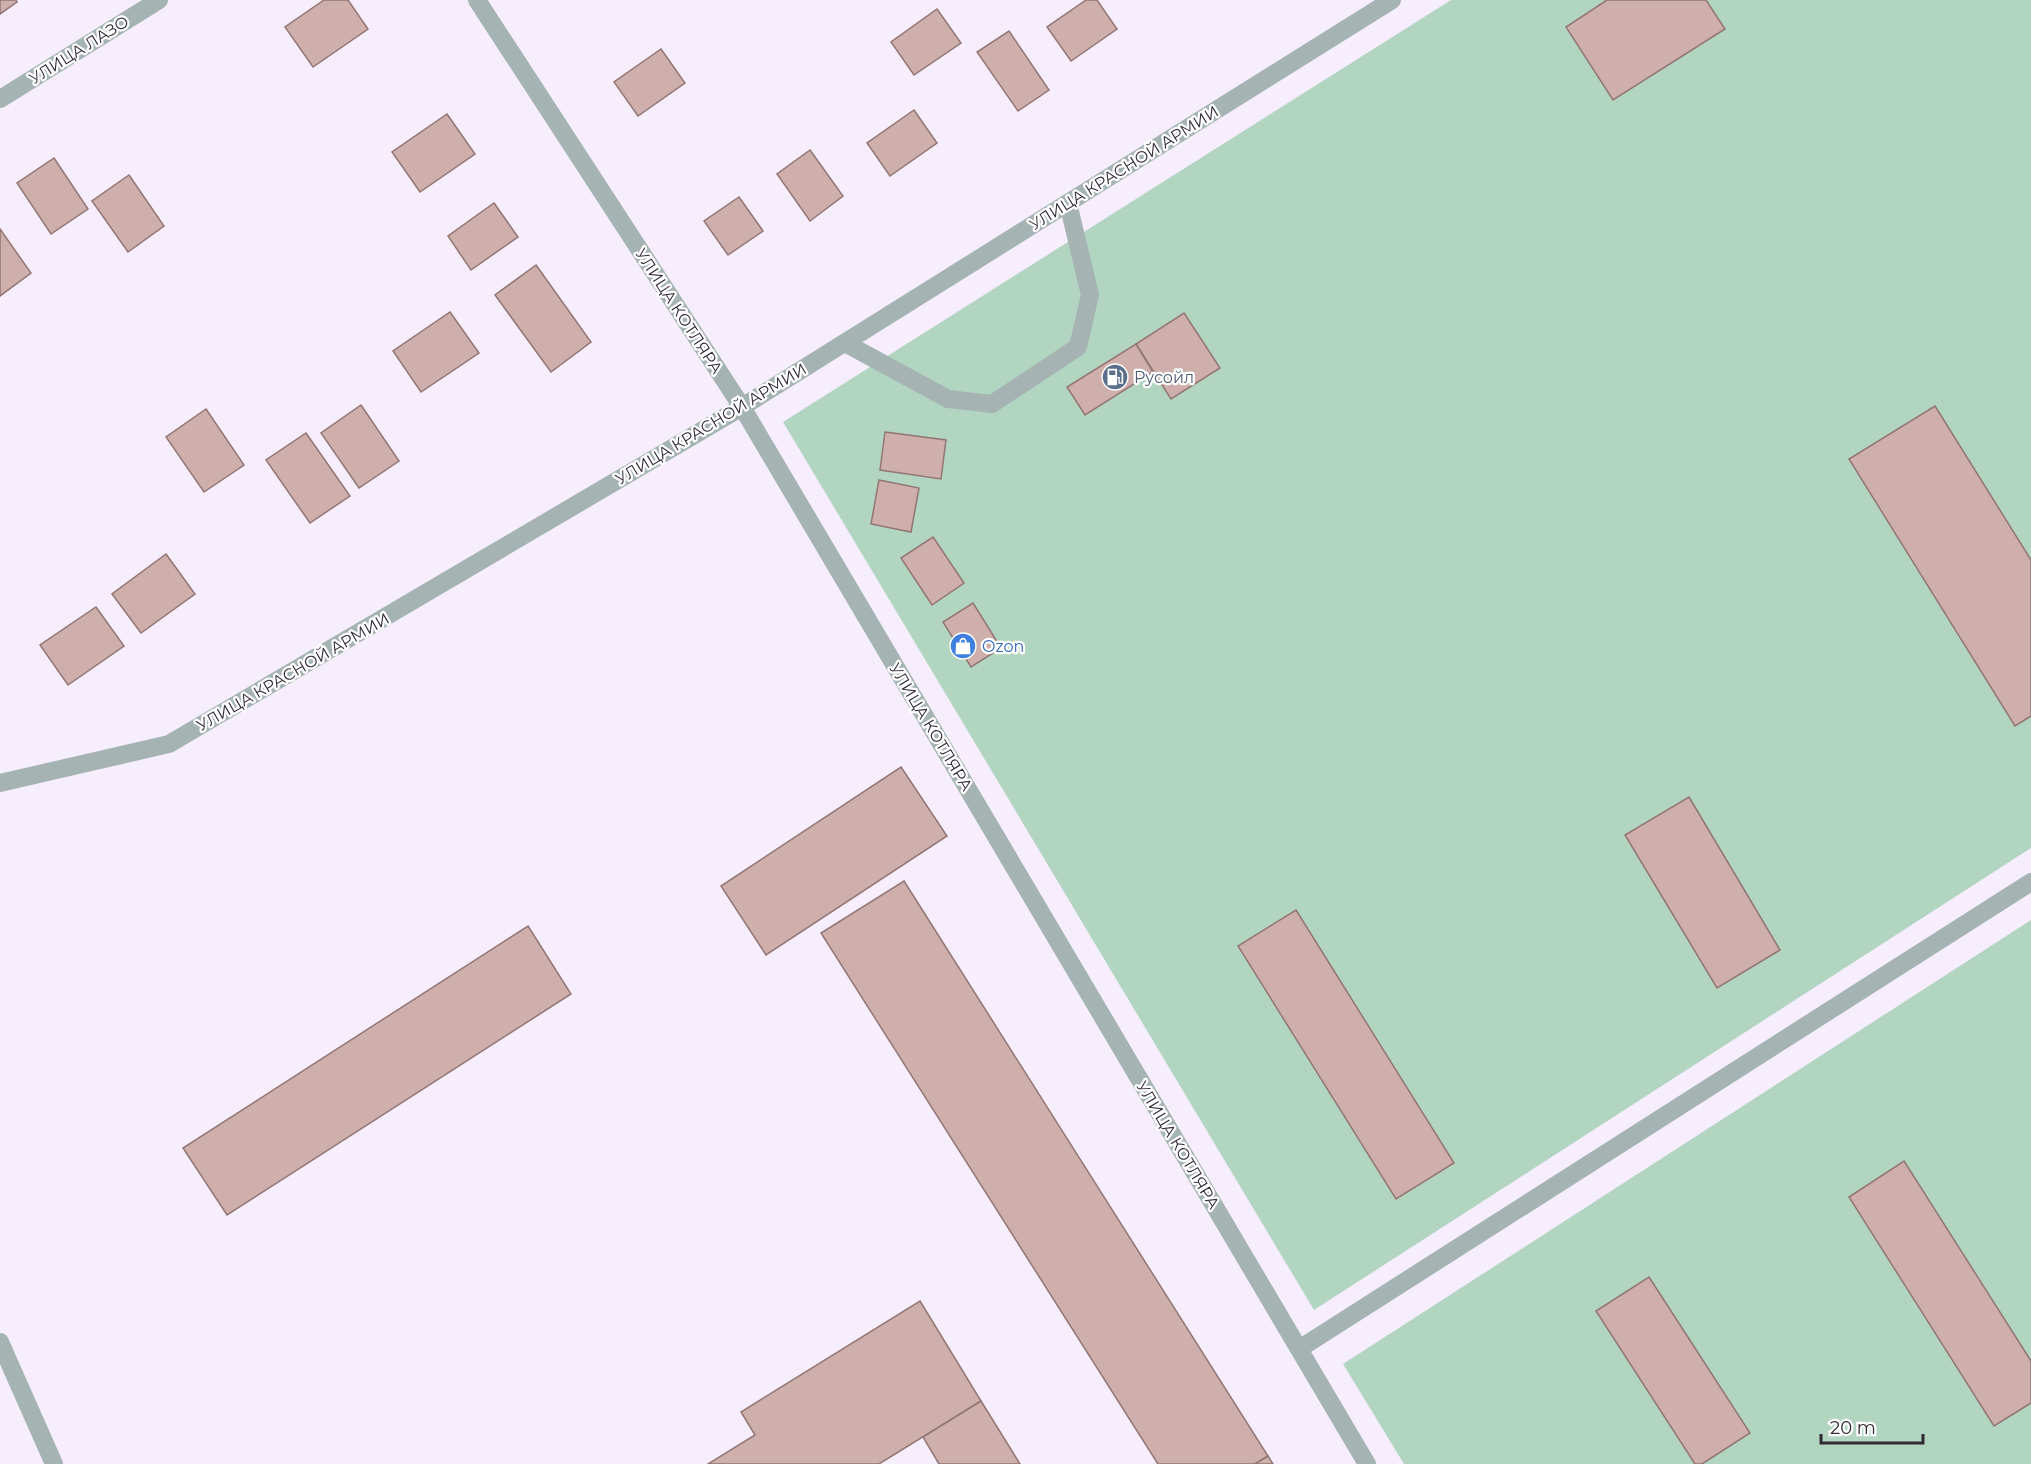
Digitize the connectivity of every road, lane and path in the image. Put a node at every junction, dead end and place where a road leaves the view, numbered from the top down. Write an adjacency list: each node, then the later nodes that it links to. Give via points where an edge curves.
1 (159, 0): 4 (street, УЛИЦА ЛАЗО)
2 (477, 0): 7 (street, УЛИЦА КОТЛЯРА)
3 (1392, 0): 5 (street, УЛИЦА КРАСНОЙ АРМИИ)
4 (0, 99)
5 (1068, 203): 6 (street, УЛИЦА КРАСНОЙ АРМИИ); 6 (street, via 1090,295 1078,347 992,404 948,399)
6 (845, 343): 7 (street, УЛИЦА КРАСНОЙ АРМИИ)
7 (741, 407): 8 (street, УЛИЦА КРАСНОЙ АРМИИ, via 169,744); 11 (street, УЛИЦА КОТЛЯРА)
8 (0, 783)
9 (2031, 882): 11 (street)
10 (0, 1342): 12 (street)
11 (1299, 1349): 13 (street, УЛИЦА КОТЛЯРА)
12 (54, 1464)
13 (1367, 1464)

